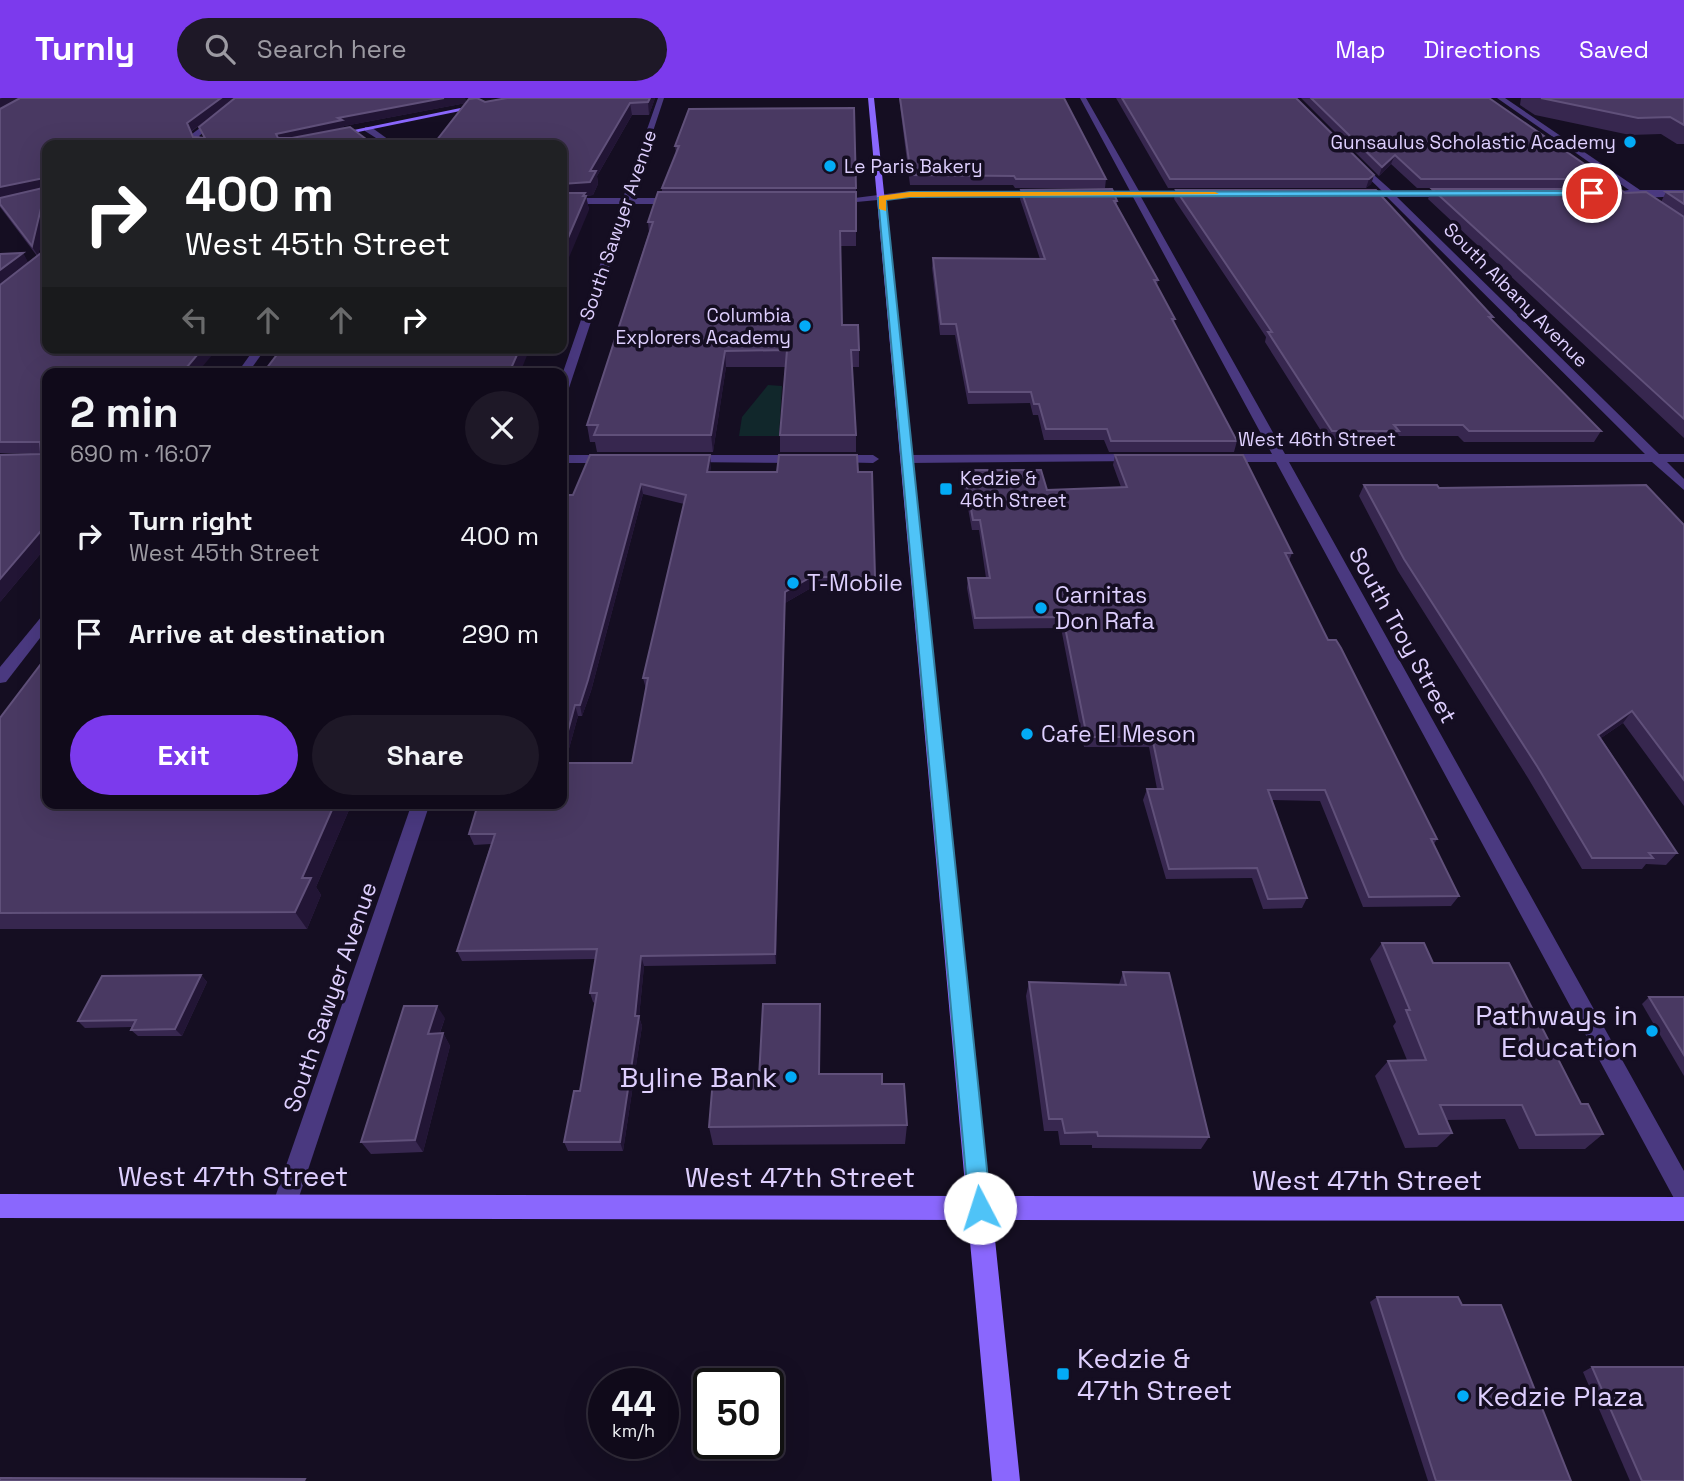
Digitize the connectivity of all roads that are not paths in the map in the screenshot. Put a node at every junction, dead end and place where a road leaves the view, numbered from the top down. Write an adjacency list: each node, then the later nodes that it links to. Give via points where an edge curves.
1 (243, 98): 10 (street, via 195,136)
2 (486, 98): 8 (street)
3 (520, 98): 8 (main road)
4 (661, 98): 26 (street, South Sawyer Avenue)
5 (871, 98): 24 (main road)
6 (1083, 98): 19 (street, South Troy Street)
7 (1500, 98): 15 (street)
8 (495, 103): 9 (main road)
9 (368, 129): 11 (main road); 12 (street)
10 (199, 140)
11 (311, 140)
12 (384, 140)
13 (1352, 156): 22 (street, South Albany Avenue)
14 (1618, 193): 15 (street)
15 (1638, 193): 16 (street); 29 (street)
16 (1684, 193)
17 (1051, 194): 24 (street)
18 (1077, 194): 19 (street)
19 (1135, 194): 20 (street); 36 (street, South Troy Street)
20 (1211, 194)
21 (1341, 194): 22 (street)
22 (1389, 194): 23 (street); 33 (street, South Albany Avenue)
23 (1462, 194)
24 (882, 198): 28 (street); 42 (main road)
25 (567, 201): 26 (street)
26 (626, 201): 27 (street); 32 (street, South Sawyer Avenue)
27 (688, 201)
28 (819, 201)
29 (1649, 201)
30 (256, 354): 31 (street)
31 (246, 368)
32 (567, 376)
33 (1655, 457): 36 (street, West 46th Street); 37 (street, West 46th Street); 43 (street, South Albany Avenue)
34 (1152, 458): 42 (street)
35 (1208, 458): 36 (street, West 46th Street)
36 (1280, 458): 47 (street, South Troy Street)
37 (1684, 458)
38 (567, 459): 39 (street)
39 (625, 459)
40 (680, 459): 41 (street)
41 (873, 459)
42 (908, 459): 50 (main road)
43 (1684, 486)
44 (42, 625): 45 (street)
45 (0, 678)
46 (419, 809): 49 (street, South Sawyer Avenue)
47 (1684, 1194)
48 (0, 1206): 49 (main road, West 47th Street)
49 (285, 1206): 50 (main road, West 47th Street)
50 (980, 1208): 51 (main road, West 47th Street); 52 (main road)
51 (1684, 1209)
52 (1006, 1481)

